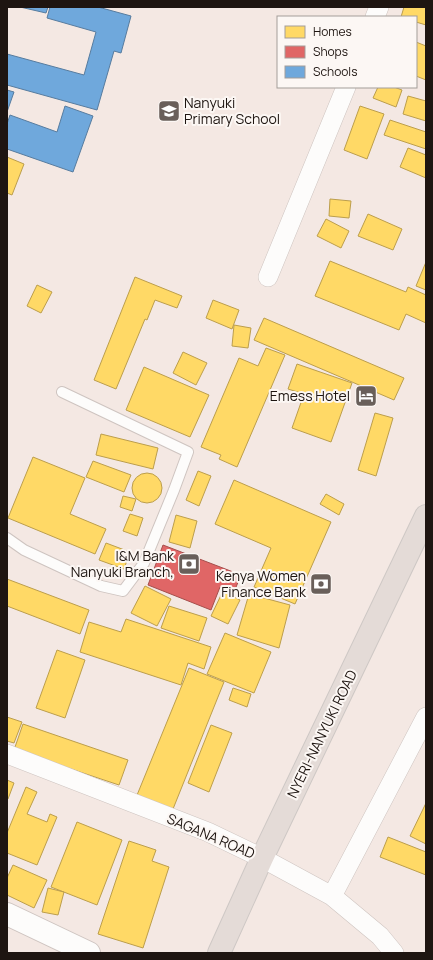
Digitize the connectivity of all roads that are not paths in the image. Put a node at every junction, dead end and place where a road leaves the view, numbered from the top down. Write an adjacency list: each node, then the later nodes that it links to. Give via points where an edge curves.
1 (346, 88): 2 (street)
2 (268, 277)
3 (62, 392): 5 (lane, via 188,452 174,490 144,563 123,591 101,586 24,550)
4 (425, 520): 8 (highway, NYERI-NANYUKI ROAD)
5 (7, 538)
6 (426, 717): 9 (street)
7 (7, 754): 8 (street, SAGANA ROAD, via 208,832)
8 (262, 858): 9 (street, SAGANA ROAD); 12 (highway, NYERI-NANYUKI ROAD)
9 (332, 896): 13 (street, SAGANA ROAD, via 380,936)
10 (7, 914): 11 (street)
11 (89, 953)
12 (219, 953)
13 (394, 953)

